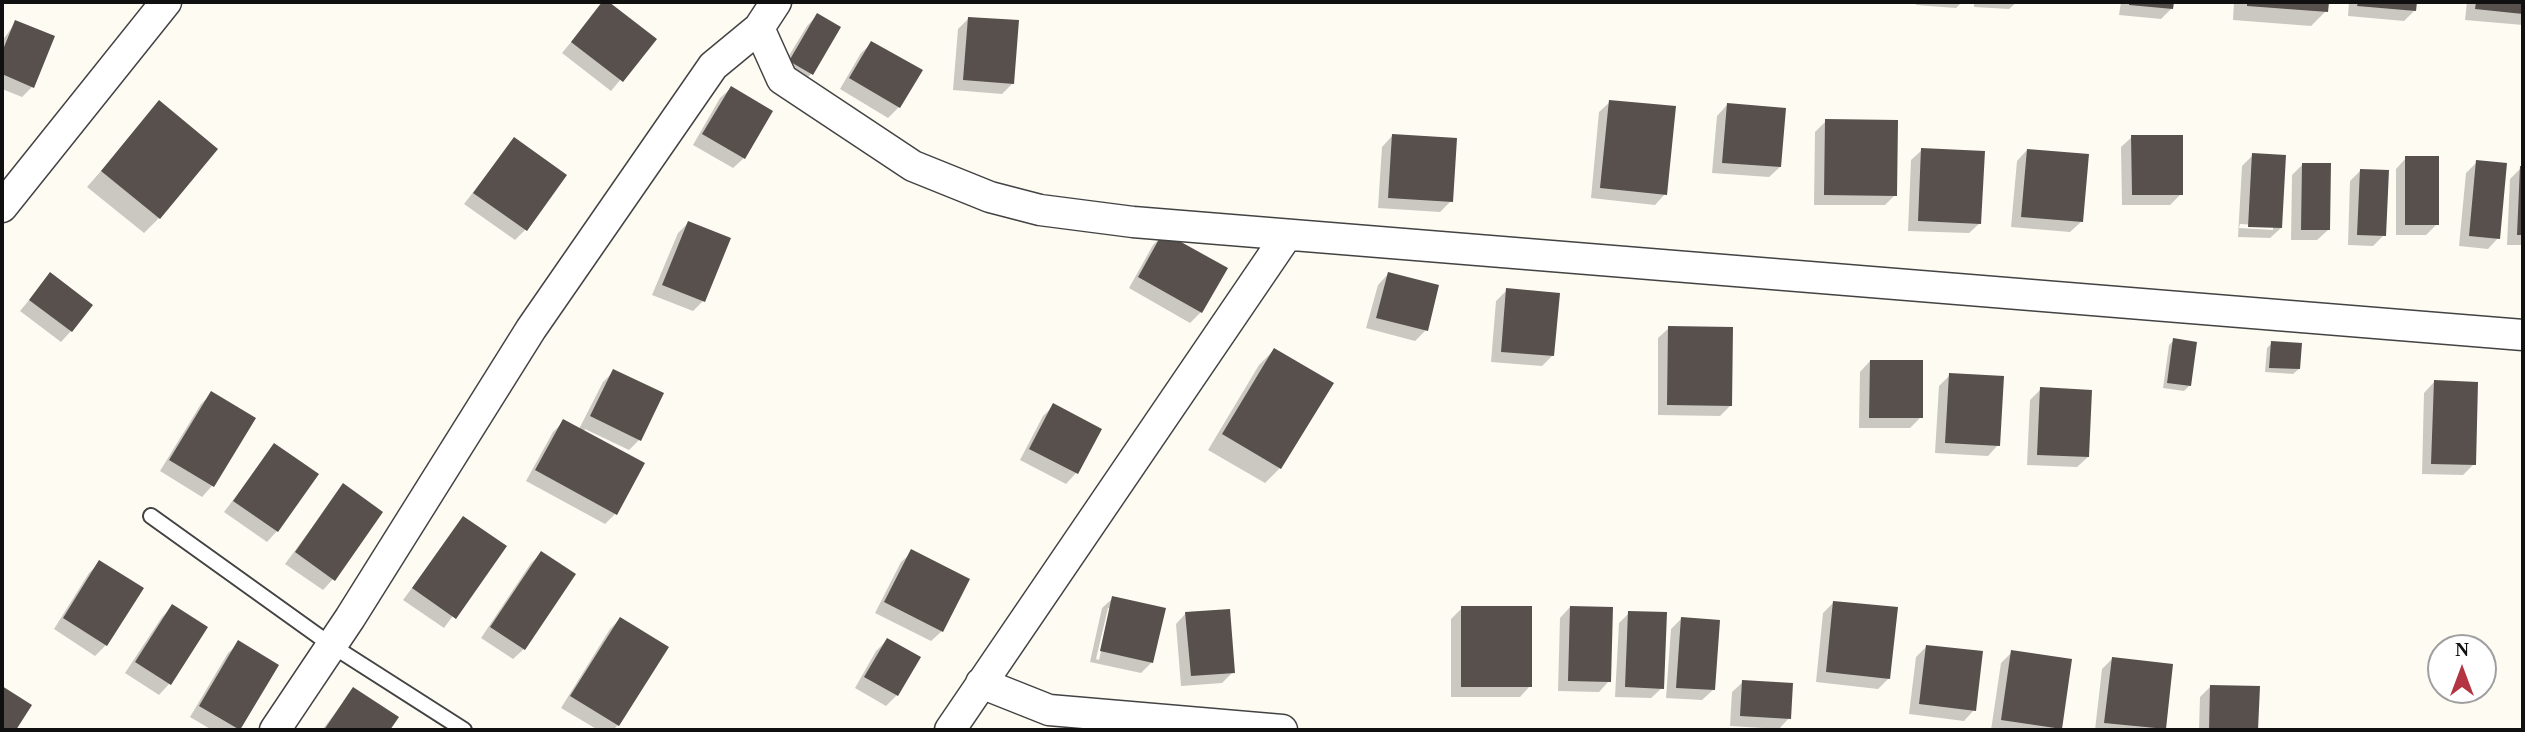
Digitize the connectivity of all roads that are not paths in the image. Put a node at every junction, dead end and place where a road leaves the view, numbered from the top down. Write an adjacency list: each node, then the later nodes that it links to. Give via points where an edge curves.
1 (166, 2): 4 (street)
2 (776, 2): 3 (street)
3 (759, 28): 5 (street, via 782,79 913,166 977,192 1054,211 1133,222); 8 (street, via 713,66 531,329)
4 (2, 206)
5 (1287, 235): 6 (street); 9 (street)
6 (2523, 335)
7 (151, 516): 8 (lane)
8 (331, 645): 10 (street); 11 (lane)
9 (981, 683): 12 (street); 13 (street, via 1049,710)
10 (275, 730)
11 (464, 730)
12 (950, 730)
13 (1282, 730)

